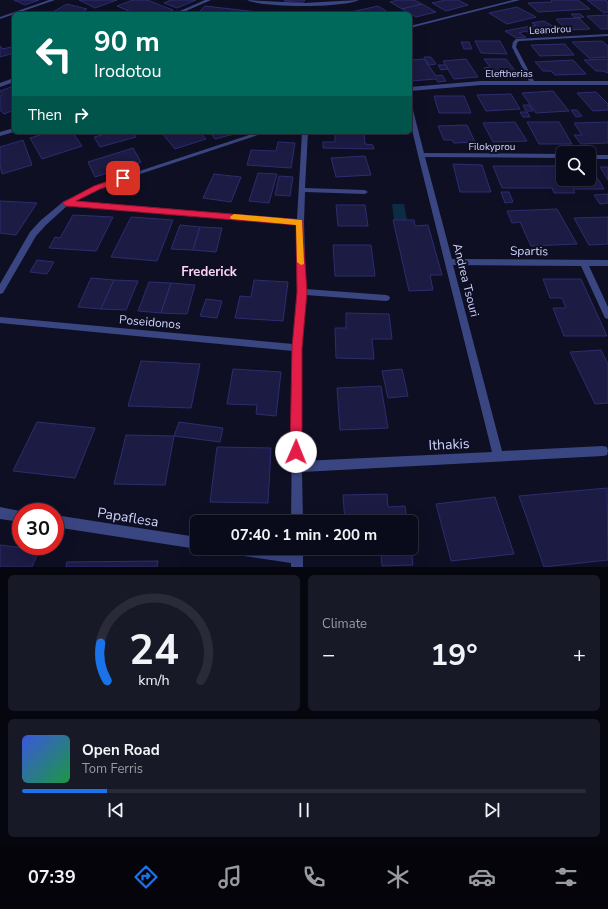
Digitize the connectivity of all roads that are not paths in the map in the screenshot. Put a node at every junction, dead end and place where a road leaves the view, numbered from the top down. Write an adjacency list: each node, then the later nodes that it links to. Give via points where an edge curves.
1 (53, 0): 6 (street)
2 (209, 0): 7 (street)
3 (249, 0): 4 (street, via 306,5)
4 (357, 0)
5 (518, 0): 10 (street)
6 (18, 12)
7 (180, 12)
8 (12, 14): 9 (street)
9 (0, 18)
10 (412, 26)
11 (608, 35): 13 (street, Leandrou, via 518,40 514,47)
12 (12, 81): 15 (street)
13 (532, 83): 14 (street, Eleftherias); 16 (street, Eleftherias, via 462,84)
14 (608, 83)
15 (0, 85)
16 (412, 89)
17 (412, 118): 22 (street, Andrea Tsouri)
18 (12, 131): 19 (street)
19 (0, 134)
20 (258, 134): 28 (street, via 111,182)
21 (305, 134): 26 (street)
22 (421, 155): 23 (street, Filokyprou); 30 (street, Andrea Tsouri)
23 (556, 156)
24 (596, 157): 25 (street)
25 (608, 157)
26 (302, 190): 27 (street); 29 (street)
27 (365, 192)
28 (66, 203): 29 (street); 33 (street, via 33,234)
29 (300, 222): 34 (street)
30 (449, 262): 31 (street, Spartis); 40 (street, Andrea Tsouri)
31 (584, 263): 32 (street, Spartis); 36 (street)
32 (608, 263)
33 (0, 291)
34 (302, 292): 35 (street); 38 (street)
35 (386, 298)
36 (608, 316)
37 (0, 320): 38 (street, Poseidonos)
38 (297, 348): 41 (street)
39 (603, 451): 40 (street, Ithakis)
40 (498, 456): 41 (street, Ithakis)
41 (296, 467): 44 (street)
42 (0, 513): 43 (street)
43 (12, 515)
44 (297, 515)
45 (64, 522): 46 (street, Papaflesa)
46 (190, 542)
47 (277, 555): 48 (street)
48 (297, 558)

